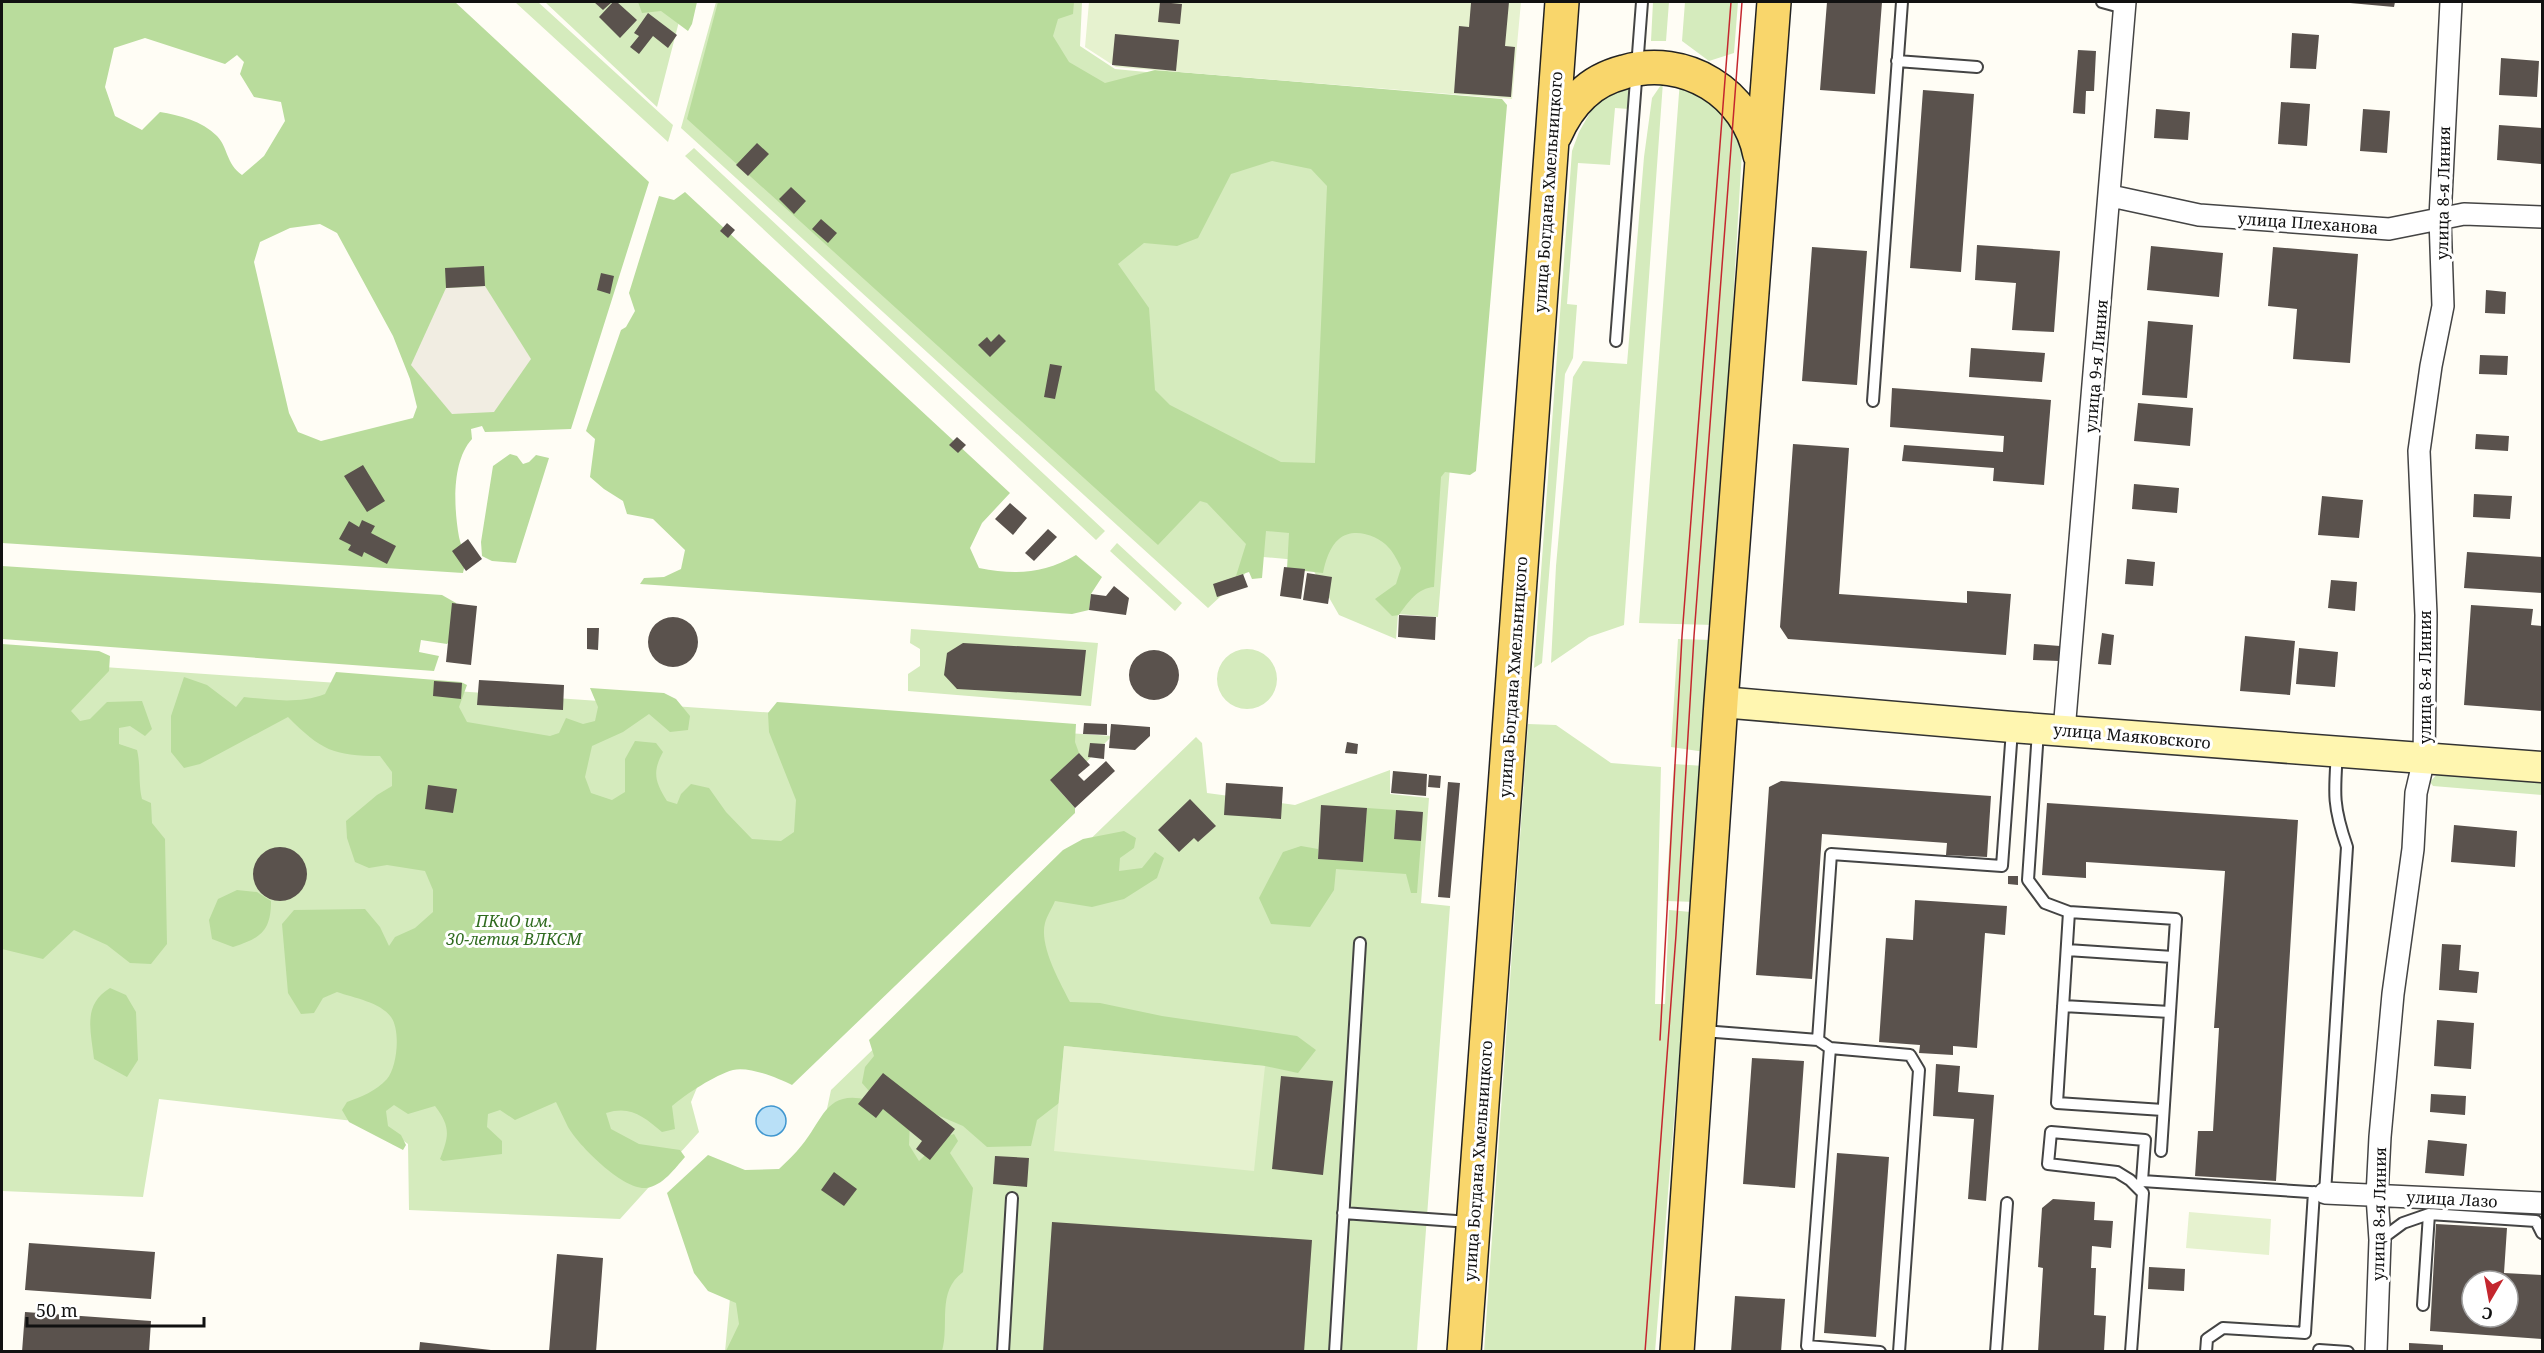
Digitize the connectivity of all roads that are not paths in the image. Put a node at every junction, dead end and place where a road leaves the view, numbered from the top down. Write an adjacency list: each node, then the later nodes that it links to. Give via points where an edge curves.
1 (1562, 2): 11 (main road, улица Богдана Хмельницкого)
2 (1642, 2): 10 (lane)
3 (1774, 2): 12 (main road)
4 (1902, 2): 8 (lane)
5 (2102, 2): 7 (lane)
6 (2451, 2): 15 (street, улица 8-я Линия)
7 (2125, 5): 13 (street, улица 9-я Линия)
8 (1898, 61): 9 (lane); 17 (lane)
9 (1977, 67)
10 (1637, 68): 11 (main road, via 1609,76 1585,92 1565,114); 12 (main road, via 1688,72 1724,92 1748,122 1758,143); 16 (lane)
11 (1552, 140): 43 (main road, улица Богдана Хмельницкого)
12 (1762, 166): 18 (main road)
13 (2110, 196): 15 (street, улица Плеханова, via 2199,215 2328,225 2389,229); 19 (street, улица 9-я Линия)
14 (2542, 217): 15 (street, улица Плеханова, via 2464,214)
15 (2440, 218): 21 (street, улица 8-я Линия, via 2443,306 2419,451 2426,615)
16 (1616, 342)
17 (1873, 401)
18 (1721, 702): 19 (main road, улица Маяковского); 29 (main road)
19 (2038, 729): 20 (main road, улица Маяковского); 23 (lane, via 2028,880 2045,903); 30 (lane, via 2002,866 1831,854)
20 (2337, 753): 21 (main road, улица Маяковского); 35 (lane, via 2336,813 2348,847)
21 (2424, 759): 22 (main road, улица Маяковского); 37 (street, улица 8-я Линия, via 2416,793 2413,849 2393,994)
22 (2542, 767)
23 (2069, 912): 25 (lane); 26 (lane, via 2176,919)
24 (1360, 943): 41 (lane)
25 (2067, 950): 26 (lane); 27 (lane)
26 (2173, 957): 28 (lane)
27 (2063, 1006): 28 (lane); 32 (lane, via 2057,1103)
28 (2170, 1012): 32 (lane)
29 (1700, 1031): 30 (lane); 51 (main road)
30 (1818, 1040): 31 (lane)
31 (1830, 1048): 47 (lane, via 1807,1346); 53 (lane, via 1910,1055 1919,1070)
32 (2163, 1110): 33 (lane)
33 (2161, 1151)
34 (2142, 1181): 35 (lane); 36 (lane); 36 (lane, via 2145,1140 2051,1132 2048,1164 2117,1172)
35 (2320, 1192): 37 (street, улица Лазо); 56 (lane, via 2305,1333 2223,1328 2207,1339)
36 (2143, 1193): 55 (lane)
37 (2377, 1196): 40 (street, улица Лазо); 45 (street, улица 8-я Линия)
38 (1012, 1198): 48 (lane)
39 (2007, 1203): 54 (lane)
40 (2542, 1203)
41 (1343, 1213): 43 (lane); 49 (lane)
42 (2429, 1214): 44 (lane, via 2536,1221); 45 (lane, via 2403,1223); 46 (lane)
43 (1473, 1222): 50 (main road, улица Богдана Хмельницкого)
44 (2542, 1233)
45 (2380, 1240): 59 (street, улица 8-я Линия)
46 (2423, 1305)
47 (1823, 1349): 52 (lane)
48 (1003, 1352)
49 (1335, 1352)
50 (1464, 1352)
51 (1677, 1352)
52 (1880, 1352)
53 (1899, 1352)
54 (1996, 1352)
55 (2131, 1352)
56 (2206, 1352)
57 (2319, 1352): 58 (lane)
58 (2348, 1352)
59 (2376, 1352)

